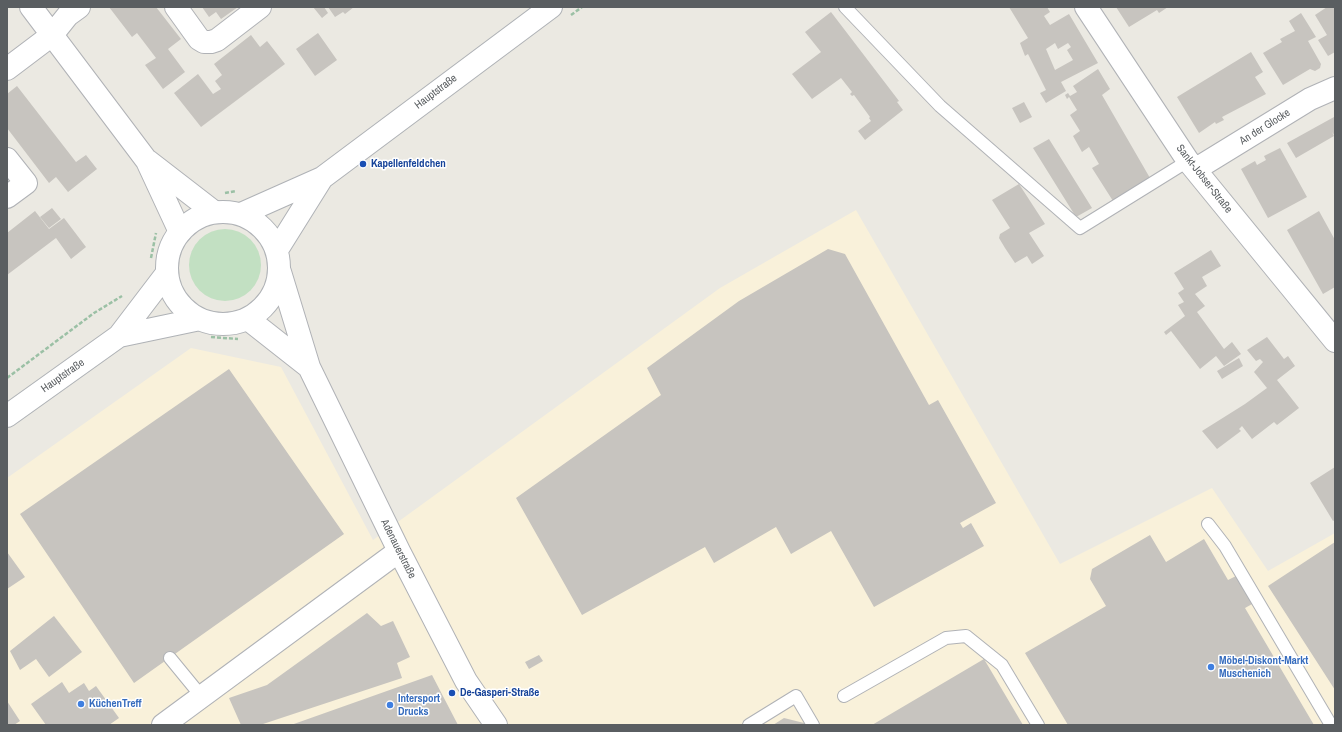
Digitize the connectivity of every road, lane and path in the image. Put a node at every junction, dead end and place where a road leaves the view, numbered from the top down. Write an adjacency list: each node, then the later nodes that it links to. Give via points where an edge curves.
1 (31, 7): 9 (street)
2 (79, 7): 9 (street, via 68,15)
3 (176, 7): 4 (street, via 199,39 211,42)
4 (260, 7)
5 (582, 7): 8 (path)
6 (845, 7): 14 (lane, via 940,106 1080,228)
7 (1086, 7): 14 (street, Sankt-Jobser-Straße)
8 (560, 12): 15 (street, Hauptstraße)
9 (52, 35): 10 (street); 13 (street)
10 (7, 69)
11 (1335, 88): 14 (street, An der Glocke, via 1310,99)
12 (7, 158): 16 (street, via 26,183)
13 (147, 161): 17 (street); 19 (street)
14 (1192, 165): 28 (street, Sankt-Jobser-Straße)
15 (322, 178): 18 (street, Hauptstraße); 20 (street, Hauptstraße)
16 (7, 197)
17 (214, 212): 18 (street); 19 (street, via 195,219)
18 (241, 214): 20 (street, via 263,228)
19 (180, 232): 22 (street, via 172,244)
20 (277, 250): 21 (street)
21 (280, 272): 24 (street, via 275,291 264,307); 29 (street, Adenauerstraße)
22 (167, 273): 25 (street, via 177,300); 26 (street, Hauptstraße)
23 (128, 292): 30 (path, via 94,313)
24 (248, 319): 25 (street, via 229,324 209,322); 27 (street, Adenauerstraße)
25 (203, 328): 26 (street, Hauptstraße); 27 (path, via 230,339)
26 (120, 336): 31 (street, Hauptstraße)
27 (272, 337): 29 (street, Adenauerstraße)
28 (1335, 341)
29 (309, 367): 33 (street, Adenauerstraße)
30 (7, 378)
31 (7, 416)
32 (1208, 524): 42 (lane, via 1225,546)
33 (399, 551): 36 (street); 38 (street, Adenauerstraße, via 466,681)
34 (170, 658): 36 (lane)
35 (844, 696): 41 (lane, via 946,638 966,636 1002,665)
36 (202, 697): 37 (street)
37 (163, 725)
38 (496, 725)
39 (749, 725): 40 (lane, via 796,696)
40 (813, 725)
41 (1038, 725)
42 (1331, 725)

